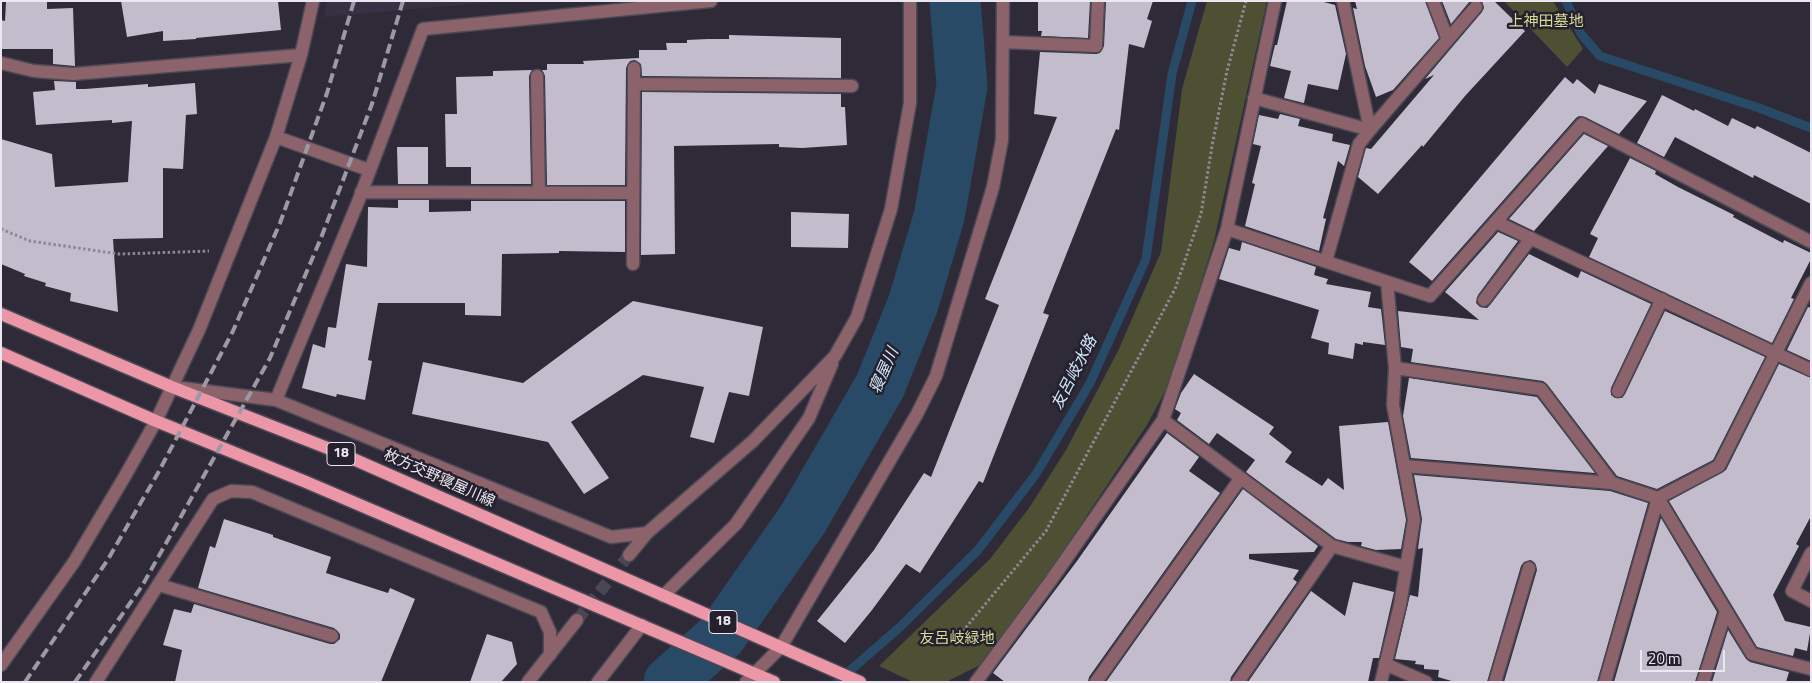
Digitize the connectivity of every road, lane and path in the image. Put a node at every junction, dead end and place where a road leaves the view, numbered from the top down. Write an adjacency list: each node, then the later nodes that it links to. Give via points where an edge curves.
1 (313, 1): 13 (street)
2 (711, 1): 22 (street, via 423,29)
3 (910, 1): 41 (street, via 910,103 891,209 857,317)
4 (1002, 1): 12 (street)
5 (1098, 1): 12 (street, via 1096,46)
6 (1246, 1): 66 (path, via 1227,71 1201,214 1175,288 1046,531)
7 (1275, 1): 19 (street)
8 (1343, 1): 20 (street)
9 (1433, 1): 11 (street)
10 (1476, 7): 11 (street)
11 (1448, 40): 20 (street)
12 (1002, 42): 67 (street, via 1002,140 993,187 936,376 918,414)
13 (301, 55): 14 (street, via 72,74 34,71); 21 (street)
14 (1, 63)
15 (634, 68): 17 (street)
16 (537, 76): 24 (street)
17 (634, 84): 18 (street); 25 (street)
18 (852, 86)
19 (1254, 98): 20 (street); 28 (street)
20 (1370, 130): 32 (street, via 1359,144)
21 (276, 137): 22 (street); 31 (street)
22 (369, 170): 23 (street)
23 (361, 192): 24 (street); 46 (street)
24 (539, 193): 25 (street)
25 (633, 193): 33 (street)
26 (1496, 222): 29 (street); 30 (street, via 1582,124); 34 (street, via 1430,296)
27 (1, 228): 31 (path, via 30,242 119,254)
28 (1226, 228): 32 (street); 47 (street)
29 (1531, 238): 36 (street); 37 (street)
30 (1811, 242)
31 (231, 250): 44 (street)
32 (1326, 261): 34 (street)
33 (633, 264)
34 (1387, 282): 42 (street)
35 (1811, 283): 39 (street)
36 (1662, 299): 39 (street); 45 (street)
37 (1484, 300)
38 (1, 314): 44 (main road, 枚方交野寝屋川線 / 18)
39 (1776, 352): 43 (street); 52 (street, via 1719,466)
40 (1, 353): 48 (main road, 18)
41 (835, 356): 53 (street, via 753,441); 60 (street, via 809,418 736,524)
42 (1395, 368): 49 (street, via 1393,405); 51 (street, via 1541,389)
43 (1811, 370)
44 (172, 387): 46 (street); 48 (street); 60 (main road, 枚方交野寝屋川線 / 18, via 334,451)
45 (1618, 392)
46 (276, 400): 53 (street, via 611,537)
47 (1163, 420): 50 (street); 78 (street, via 1052,580)
48 (156, 421): 64 (main road, 18); 70 (street, via 74,562)
49 (1404, 466): 51 (street); 57 (street, via 1414,520)
50 (1240, 479): 54 (street); 79 (street)
51 (1612, 484): 52 (street)
52 (1658, 498): 62 (street); 84 (street)
53 (647, 532): 56 (street)
54 (1332, 546): 57 (street); 80 (street)
55 (1811, 553): 61 (street, via 1792,591)
56 (629, 555)
57 (1406, 566): 69 (street)
58 (1529, 568): 83 (street)
59 (159, 585): 65 (street); 68 (street, via 213,499 231,491 252,492 541,612 550,632); 73 (street)
60 (664, 596): 67 (main road, 枚方交野寝屋川線 / 18)
61 (1811, 601)
62 (1726, 611): 71 (street, via 1752,654); 85 (street)
63 (577, 620): 68 (street)
64 (647, 627): 72 (main road, 18, via 740,667); 75 (street)
65 (332, 636)
66 (953, 643)
67 (781, 647): 72 (street); 77 (main road, 枚方交野寝屋川線 / 18)
68 (550, 655): 74 (street)
69 (1385, 664): 81 (street); 82 (street)
70 (1, 666)
71 (1811, 669)
72 (751, 678): 76 (main road, 18)
73 (98, 681)
74 (528, 682)
75 (598, 682)
76 (774, 682)
77 (860, 682)
78 (976, 682)
79 (1096, 682)
80 (1238, 682)
81 (1381, 682)
82 (1426, 682)
83 (1495, 682)
84 (1606, 682)
85 (1703, 682)

